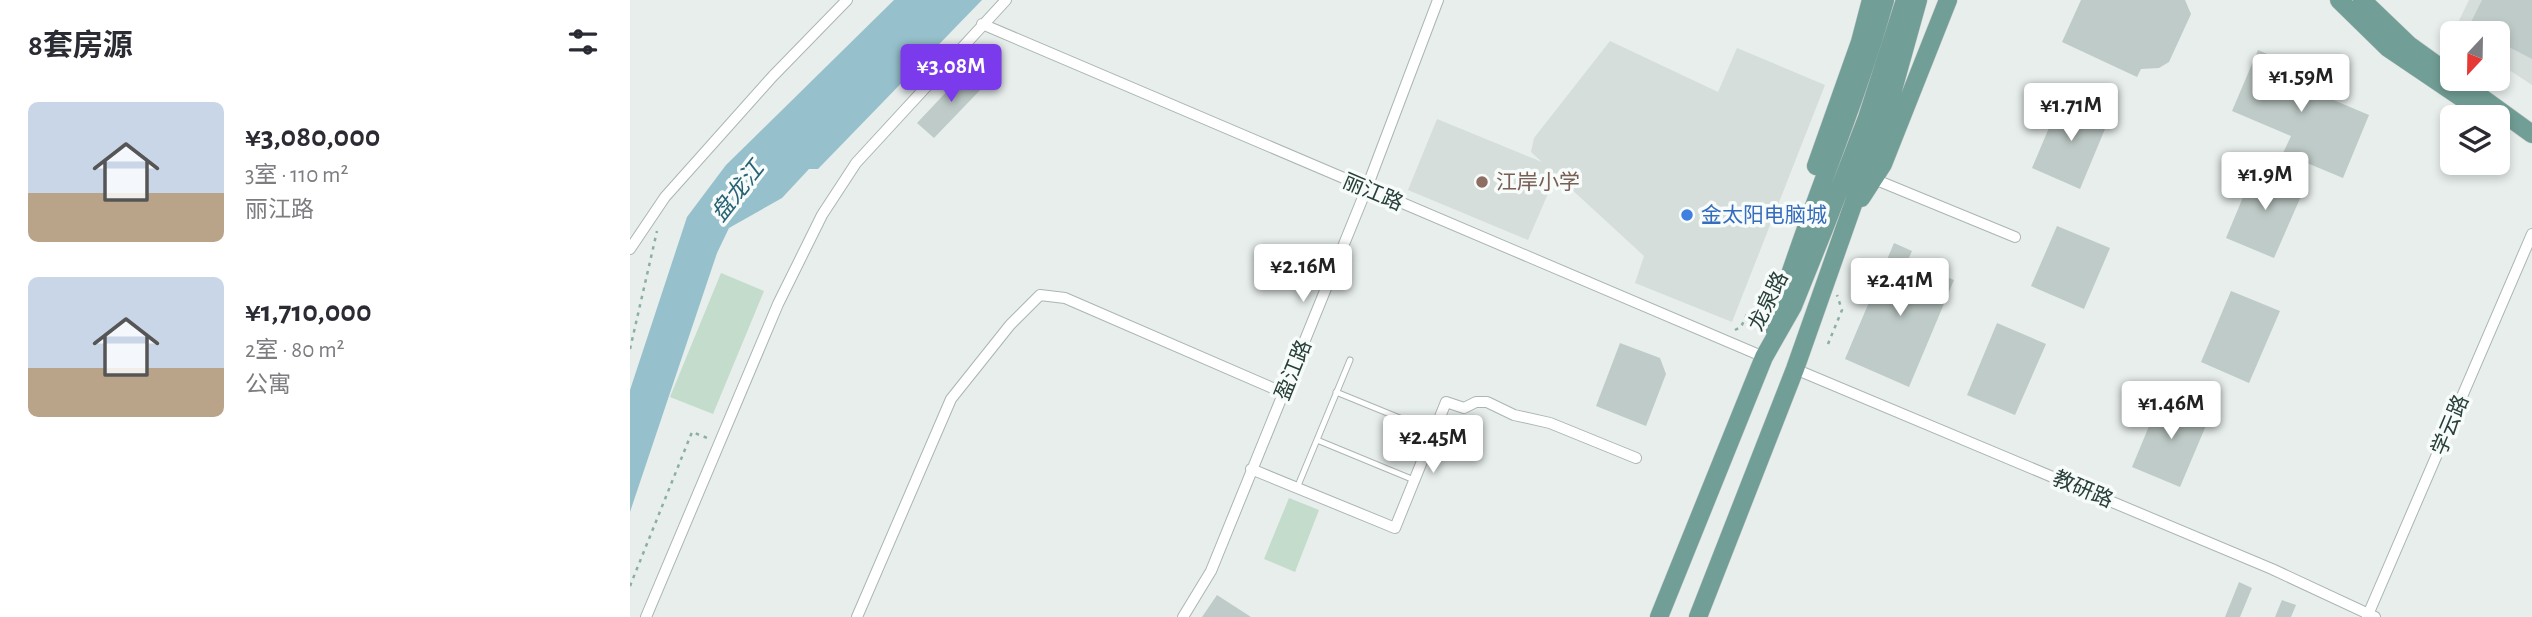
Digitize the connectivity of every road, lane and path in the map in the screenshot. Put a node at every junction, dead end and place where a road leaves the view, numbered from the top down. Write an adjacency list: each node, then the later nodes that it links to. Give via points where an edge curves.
1 (848, 0): 27 (street, via 665,197)
2 (1006, 0): 11 (street)
3 (1438, 0): 22 (street, 盈江路)
4 (1871, 0): 33 (main road, via 1839,105 1785,249 1769,310)
5 (1885, 0): 33 (main road)
6 (1948, 0): 21 (main road)
7 (2339, 0): 10 (main road)
8 (2377, 0): 12 (main road, via 2414,38)
9 (1916, 5): 23 (main road, 龙泉路, via 1891,97); 33 (main road, 龙泉路, via 1793,306)
10 (2358, 8): 13 (main road); 16 (main road, via 2388,48)
11 (982, 24): 22 (street, 丽江路); 40 (street, via 856,163 822,215)
12 (2440, 56)
13 (2440, 67)
14 (2473, 91): 19 (main road)
15 (2488, 91): 17 (main road)
16 (2472, 105)
17 (2532, 121)
18 (2510, 129): 20 (main road)
19 (2532, 134)
20 (2532, 141)
21 (1874, 179): 23 (main road); 26 (street)
22 (1366, 190): 33 (street, 丽江路); 37 (street, 盈江路)
23 (1847, 218): 35 (main road, 龙泉路)
24 (659, 222): 32 (path)
25 (2532, 234): 46 (street, 学云路)
26 (2015, 237)
27 (630, 249)
28 (1842, 310): 31 (path)
29 (1748, 312): 30 (path, via 1736,331)
30 (1724, 326)
31 (1828, 344)
32 (630, 349)
33 (1764, 357): 50 (main road, 龙泉路)
34 (1350, 360): 36 (lane)
35 (1795, 369): 46 (street, 教研路); 51 (main road, 龙泉路)
36 (1336, 392): 38 (lane); 39 (lane)
37 (1284, 393): 42 (street, 盈江路); 48 (street, via 1065,298 1040,295 951,399)
38 (1434, 432): 41 (street, via 1446,402 1464,408 1487,402); 43 (street)
39 (1317, 440): 43 (lane); 44 (lane)
40 (719, 443): 45 (path, via 692,432); 47 (street)
41 (1636, 458)
42 (1251, 469): 44 (street); 49 (street, 盈江路, via 1210,571)
43 (1415, 480): 44 (street, via 1395,528)
44 (1297, 488)
45 (630, 586)
46 (2371, 616)
47 (646, 617)
48 (857, 617)
49 (1183, 617)
50 (1659, 617)
51 (1698, 617)

